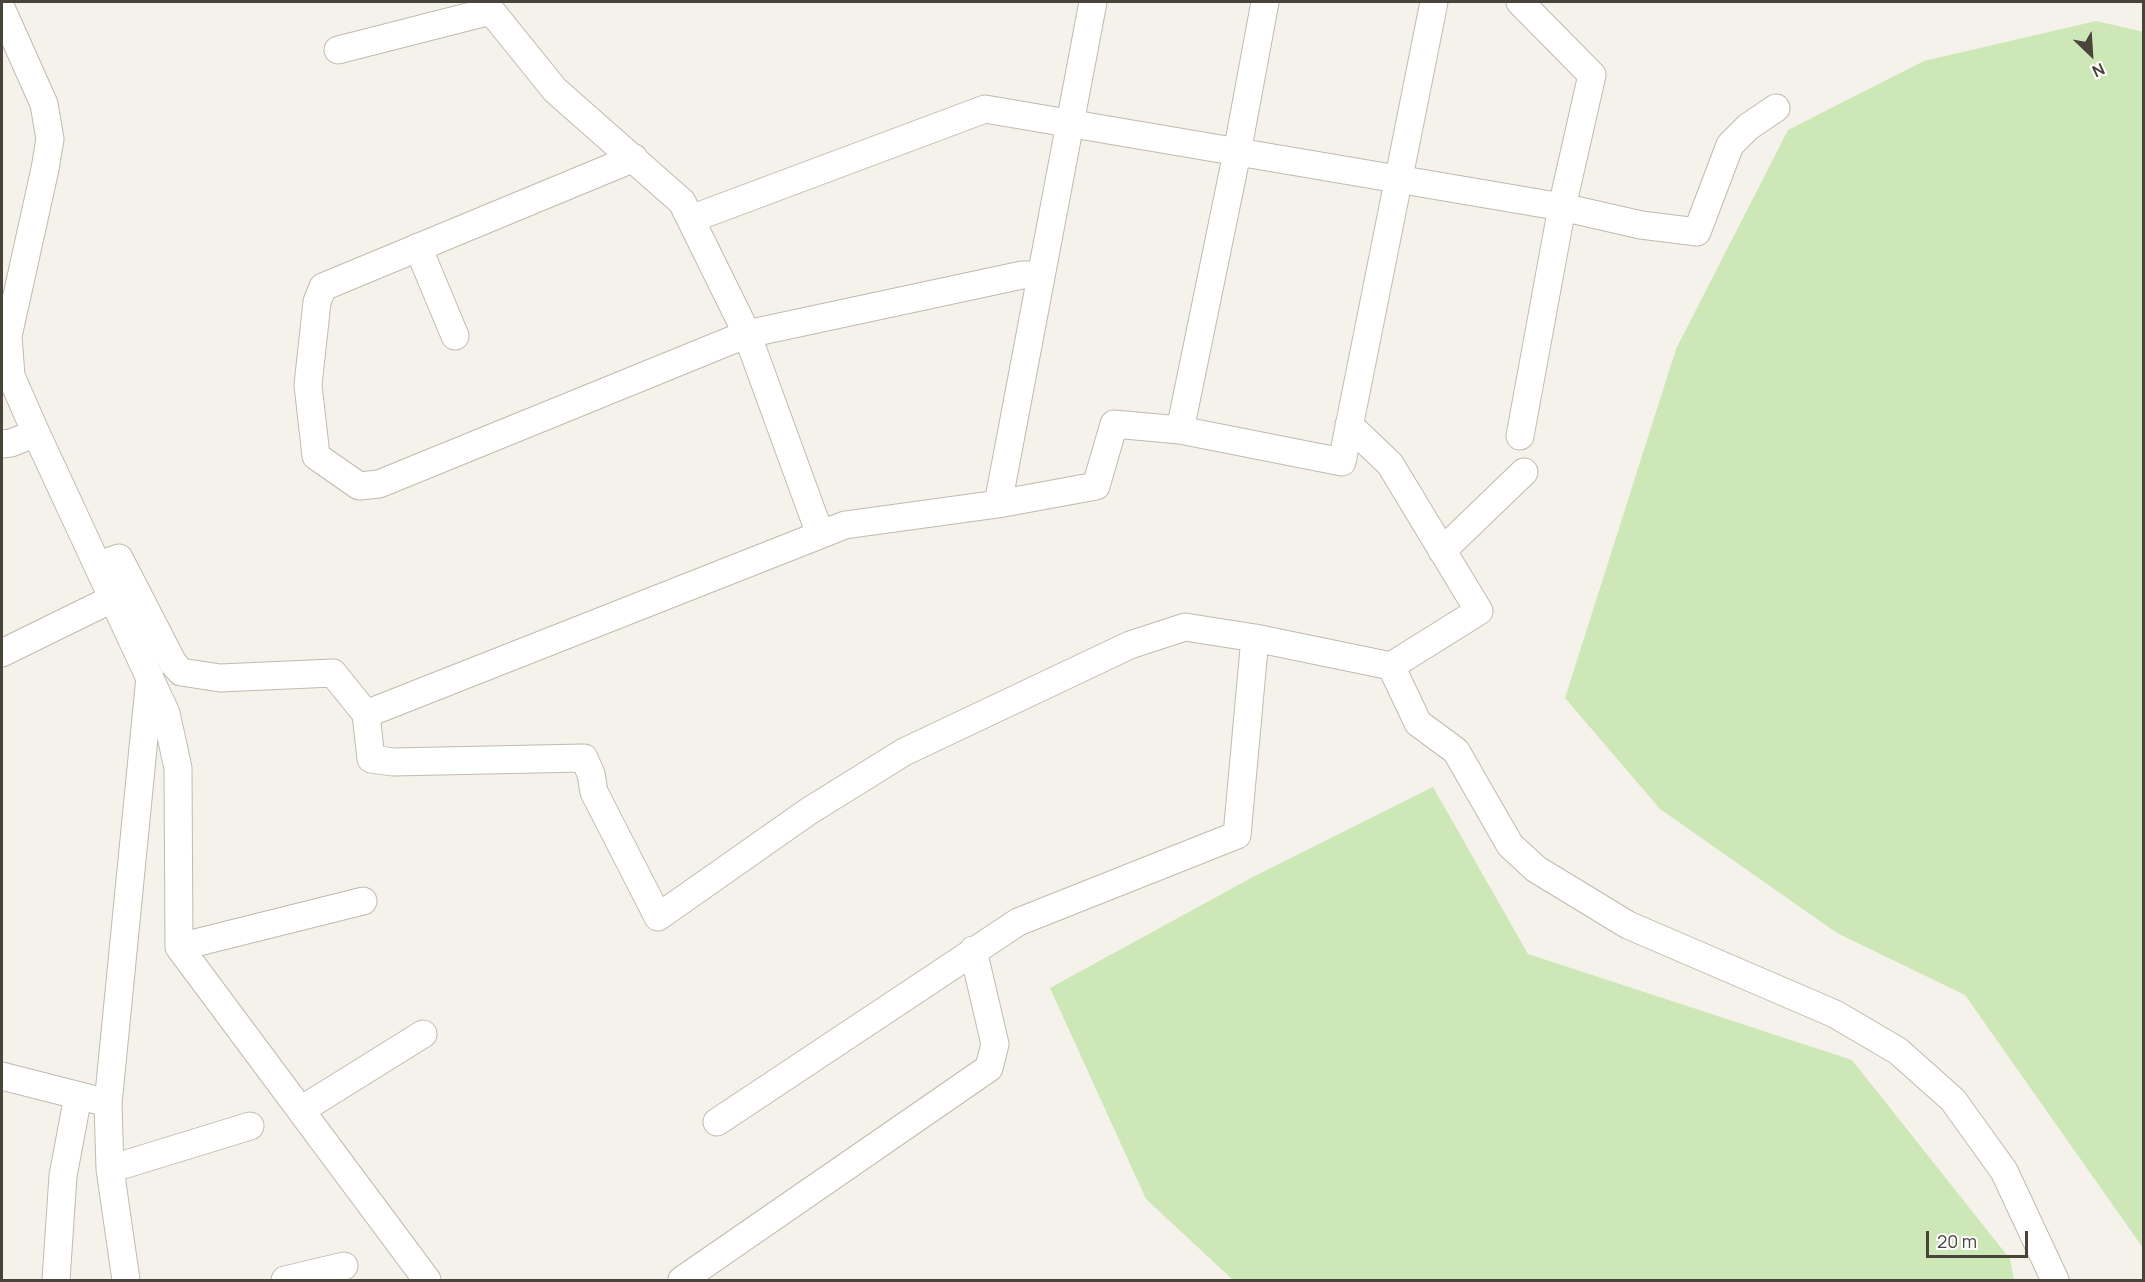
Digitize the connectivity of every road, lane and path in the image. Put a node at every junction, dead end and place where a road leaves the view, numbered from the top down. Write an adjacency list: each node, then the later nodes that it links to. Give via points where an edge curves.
1 (1093, 2): 9 (street)
2 (1265, 2): 10 (street)
3 (1434, 2): 12 (street)
4 (1520, 2): 13 (street, via 1592,75)
5 (487, 6): 7 (street); 11 (street, via 555,90)
6 (2, 10): 21 (street, via 44,104 50,139 8,336 11,376)
7 (338, 50)
8 (1776, 108): 13 (street, via 1730,145 1697,232 1641,225)
9 (1071, 123): 10 (street); 14 (street, via 985,109); 16 (street)
10 (1237, 153): 12 (street); 20 (street)
11 (634, 158): 14 (street, via 682,202); 15 (street)
12 (1398, 180): 13 (street); 19 (street)
13 (1562, 207): 22 (street)
14 (692, 219): 17 (street)
15 (418, 248): 17 (street, via 323,287 317,302 308,384 316,456 359,486 379,484); 18 (street)
16 (1041, 275): 17 (street, via 1022,275); 25 (street)
17 (747, 334): 26 (street)
18 (455, 336)
19 (1349, 425): 20 (street, via 1342,462); 27 (street, via 1390,464)
20 (1180, 430): 25 (street, via 1114,424 1096,486)
21 (36, 433): 23 (street); 28 (street)
22 (1520, 436)
23 (2, 444)
24 (1524, 472): 27 (street)
25 (998, 504): 26 (street, via 845,525)
26 (820, 534): 34 (street)
27 (1442, 551): 32 (street, via 1479,611)
28 (99, 565): 29 (street); 34 (street, via 119,558 173,663 182,672 220,678 333,674)
29 (114, 598): 31 (street); 33 (street)
30 (1255, 638): 32 (street); 34 (street, via 1185,627 1130,645 904,752 810,811 658,917 594,792 584,758 393,762 371,759); 37 (street, via 1237,835 1018,922)
31 (2, 653)
32 (1391, 666): 52 (street, via 1418,723 1456,751 1510,845 1536,869 1628,924 1835,1014 1898,1052 1953,1100 2004,1171)
33 (150, 675): 36 (street, via 166,713 178,768); 41 (street)
34 (366, 714)
35 (363, 901): 36 (street)
36 (179, 947): 42 (street)
37 (973, 950): 43 (street); 51 (street, via 995,1044 989,1068)
38 (423, 1034): 42 (street)
39 (2, 1076): 40 (street)
40 (78, 1096): 41 (street); 47 (street, via 63,1176)
41 (108, 1104): 45 (street)
42 (302, 1110): 50 (street)
43 (717, 1122)
44 (250, 1126): 45 (street)
45 (110, 1169): 48 (street)
46 (344, 1266): 49 (street)
47 (56, 1281)
48 (126, 1281)
49 (285, 1281)
50 (427, 1281)
51 (681, 1281)
52 (2055, 1281)

